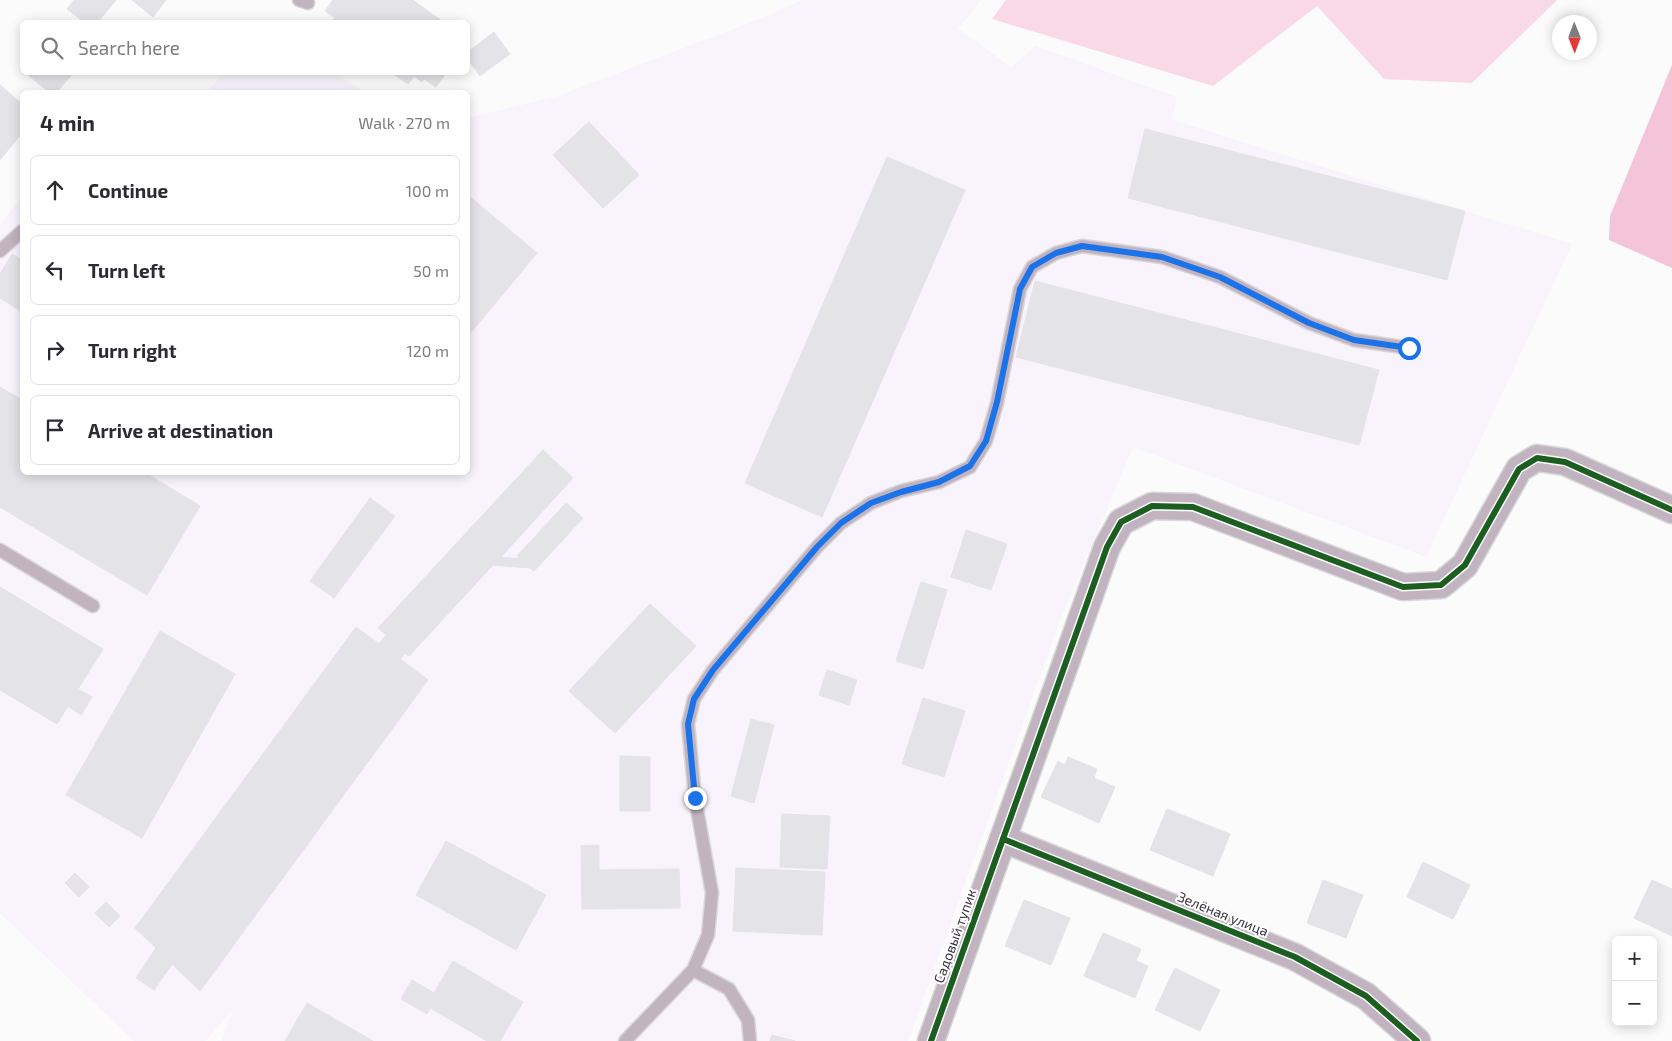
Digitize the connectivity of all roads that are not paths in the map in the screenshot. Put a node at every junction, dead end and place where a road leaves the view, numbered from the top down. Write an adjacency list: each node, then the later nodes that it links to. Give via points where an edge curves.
1 (20, 234): 2 (lane)
2 (0, 251)
3 (1409, 348): 8 (lane, via 1354,340 1309,323 1220,277 1162,257 1082,246 1056,253 1032,267 1020,289 986,441 970,466 939,482 871,503 841,523 713,670 694,699 688,724 695,798 712,893 708,935)
4 (1672, 510): 7 (street, Садовый тупик, via 1565,462 1537,458 1519,469 1465,565 1441,585 1403,587 1193,507 1152,506 1121,522 1107,547)
5 (0, 550): 6 (lane)
6 (93, 606)
7 (1003, 839): 11 (street, Садовый тупик); 12 (street, Зелёная улица, via 1295,957 1366,996)
8 (694, 970): 9 (lane); 10 (lane, via 729,989 748,1020)
9 (625, 1041)
10 (750, 1041)
11 (931, 1041)
12 (1417, 1041)

